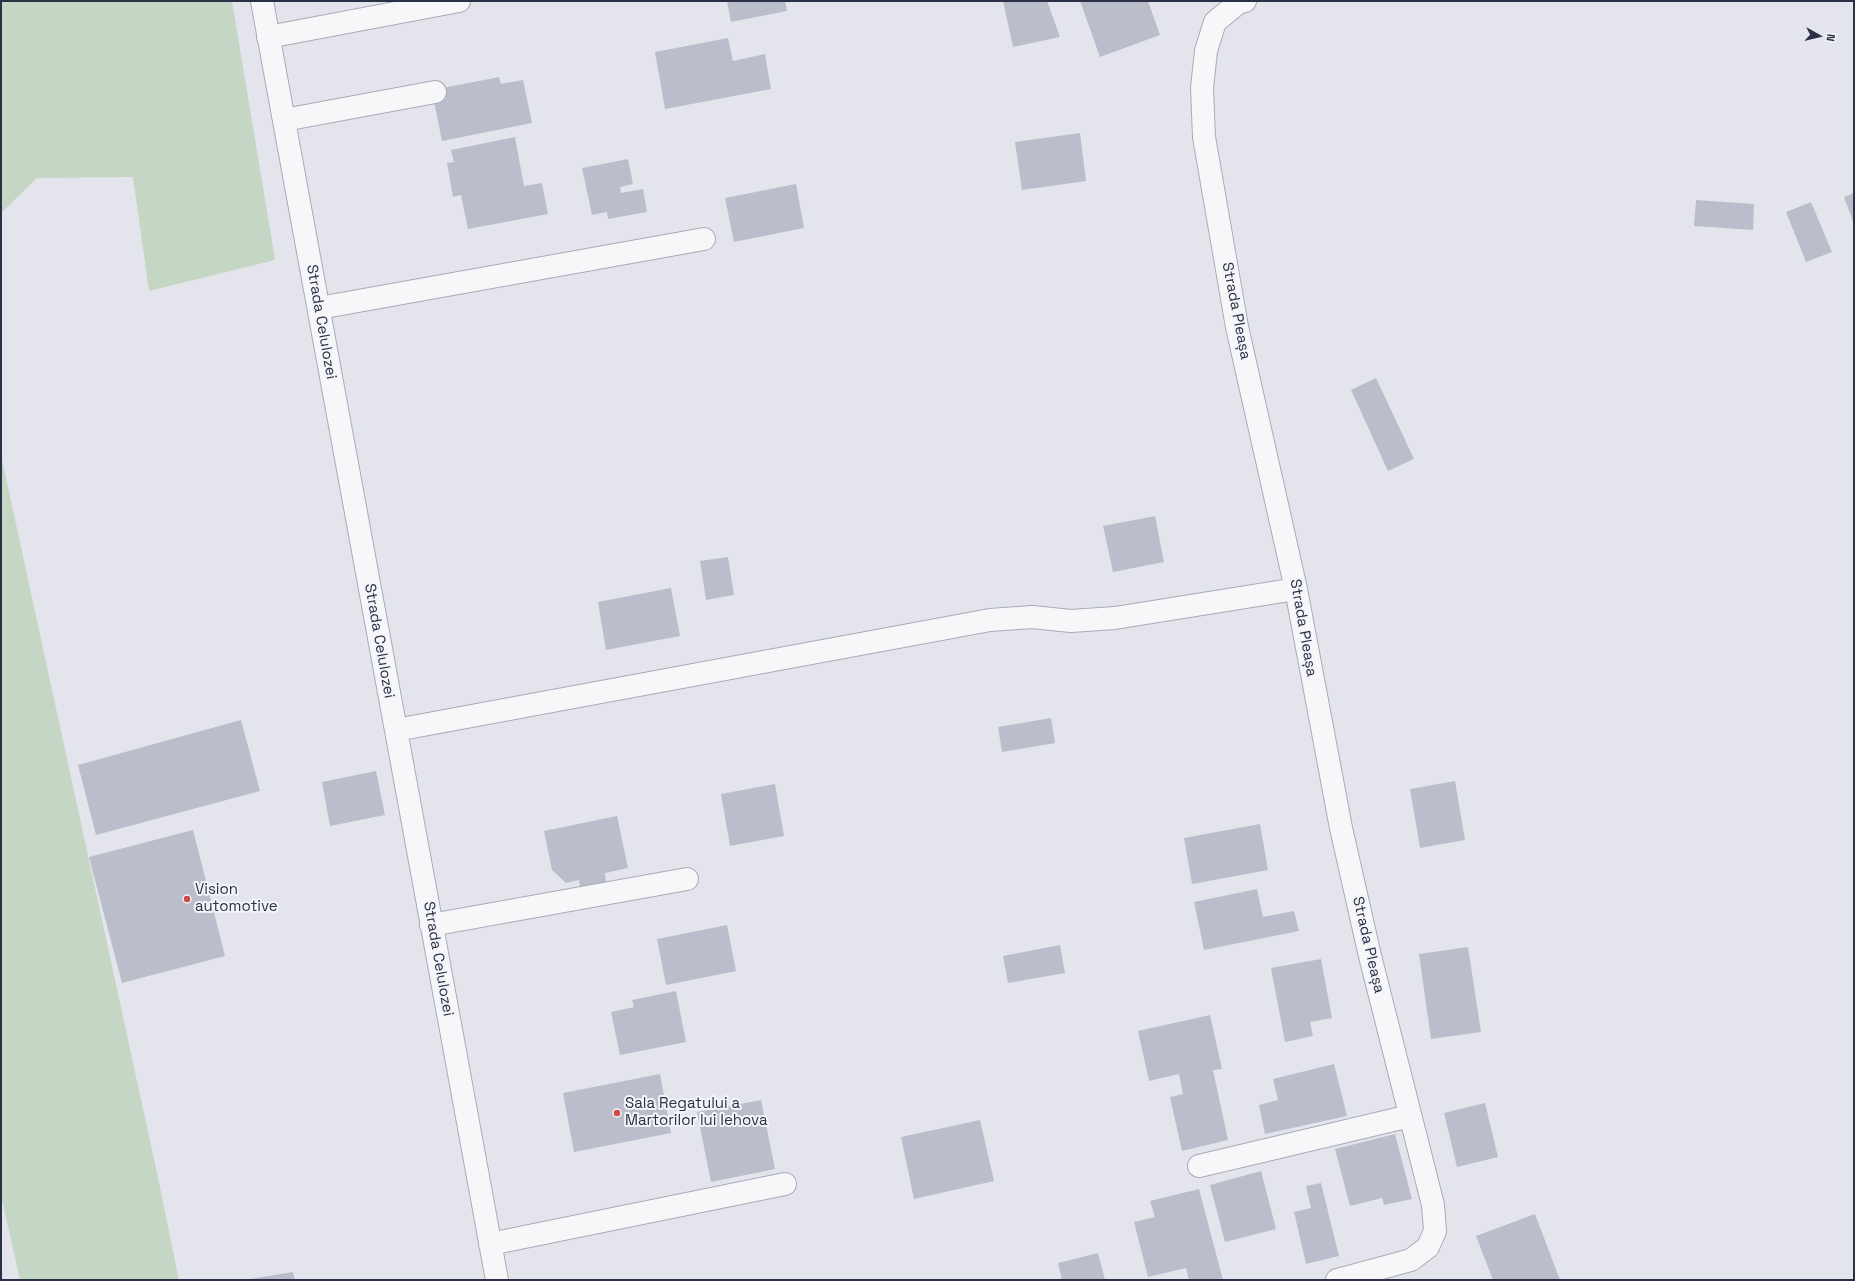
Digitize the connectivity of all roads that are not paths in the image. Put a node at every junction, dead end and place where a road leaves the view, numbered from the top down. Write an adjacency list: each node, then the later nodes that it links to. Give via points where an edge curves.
1 (262, 1): 4 (street, Strada Celulozei)
2 (459, 1): 4 (street)
3 (1245, 1): 9 (street, Strada Pleașa, via 1238,3 1215,22 1206,51 1202,88 1204,137 1237,327)
4 (268, 37): 6 (street, Strada Celulozei)
5 (435, 92): 6 (street)
6 (284, 120): 8 (street, Strada Celulozei)
7 (704, 239): 8 (street)
8 (319, 308): 10 (street, Strada Celulozei)
9 (1296, 589): 10 (street, via 1116,618 1071,621 1032,617 990,620); 13 (street, Strada Pleașa, via 1343,835)
10 (396, 730): 12 (street, Strada Celulozei)
11 (686, 879): 12 (street)
12 (431, 925): 16 (street, Strada Celulozei)
13 (1410, 1116): 14 (street); 18 (street, Strada Pleașa, via 1433,1205 1435,1231 1428,1247 1411,1260)
14 (1199, 1166)
15 (785, 1184): 16 (street)
16 (490, 1244): 17 (street, Strada Celulozei)
17 (497, 1280)
18 (1336, 1280)

